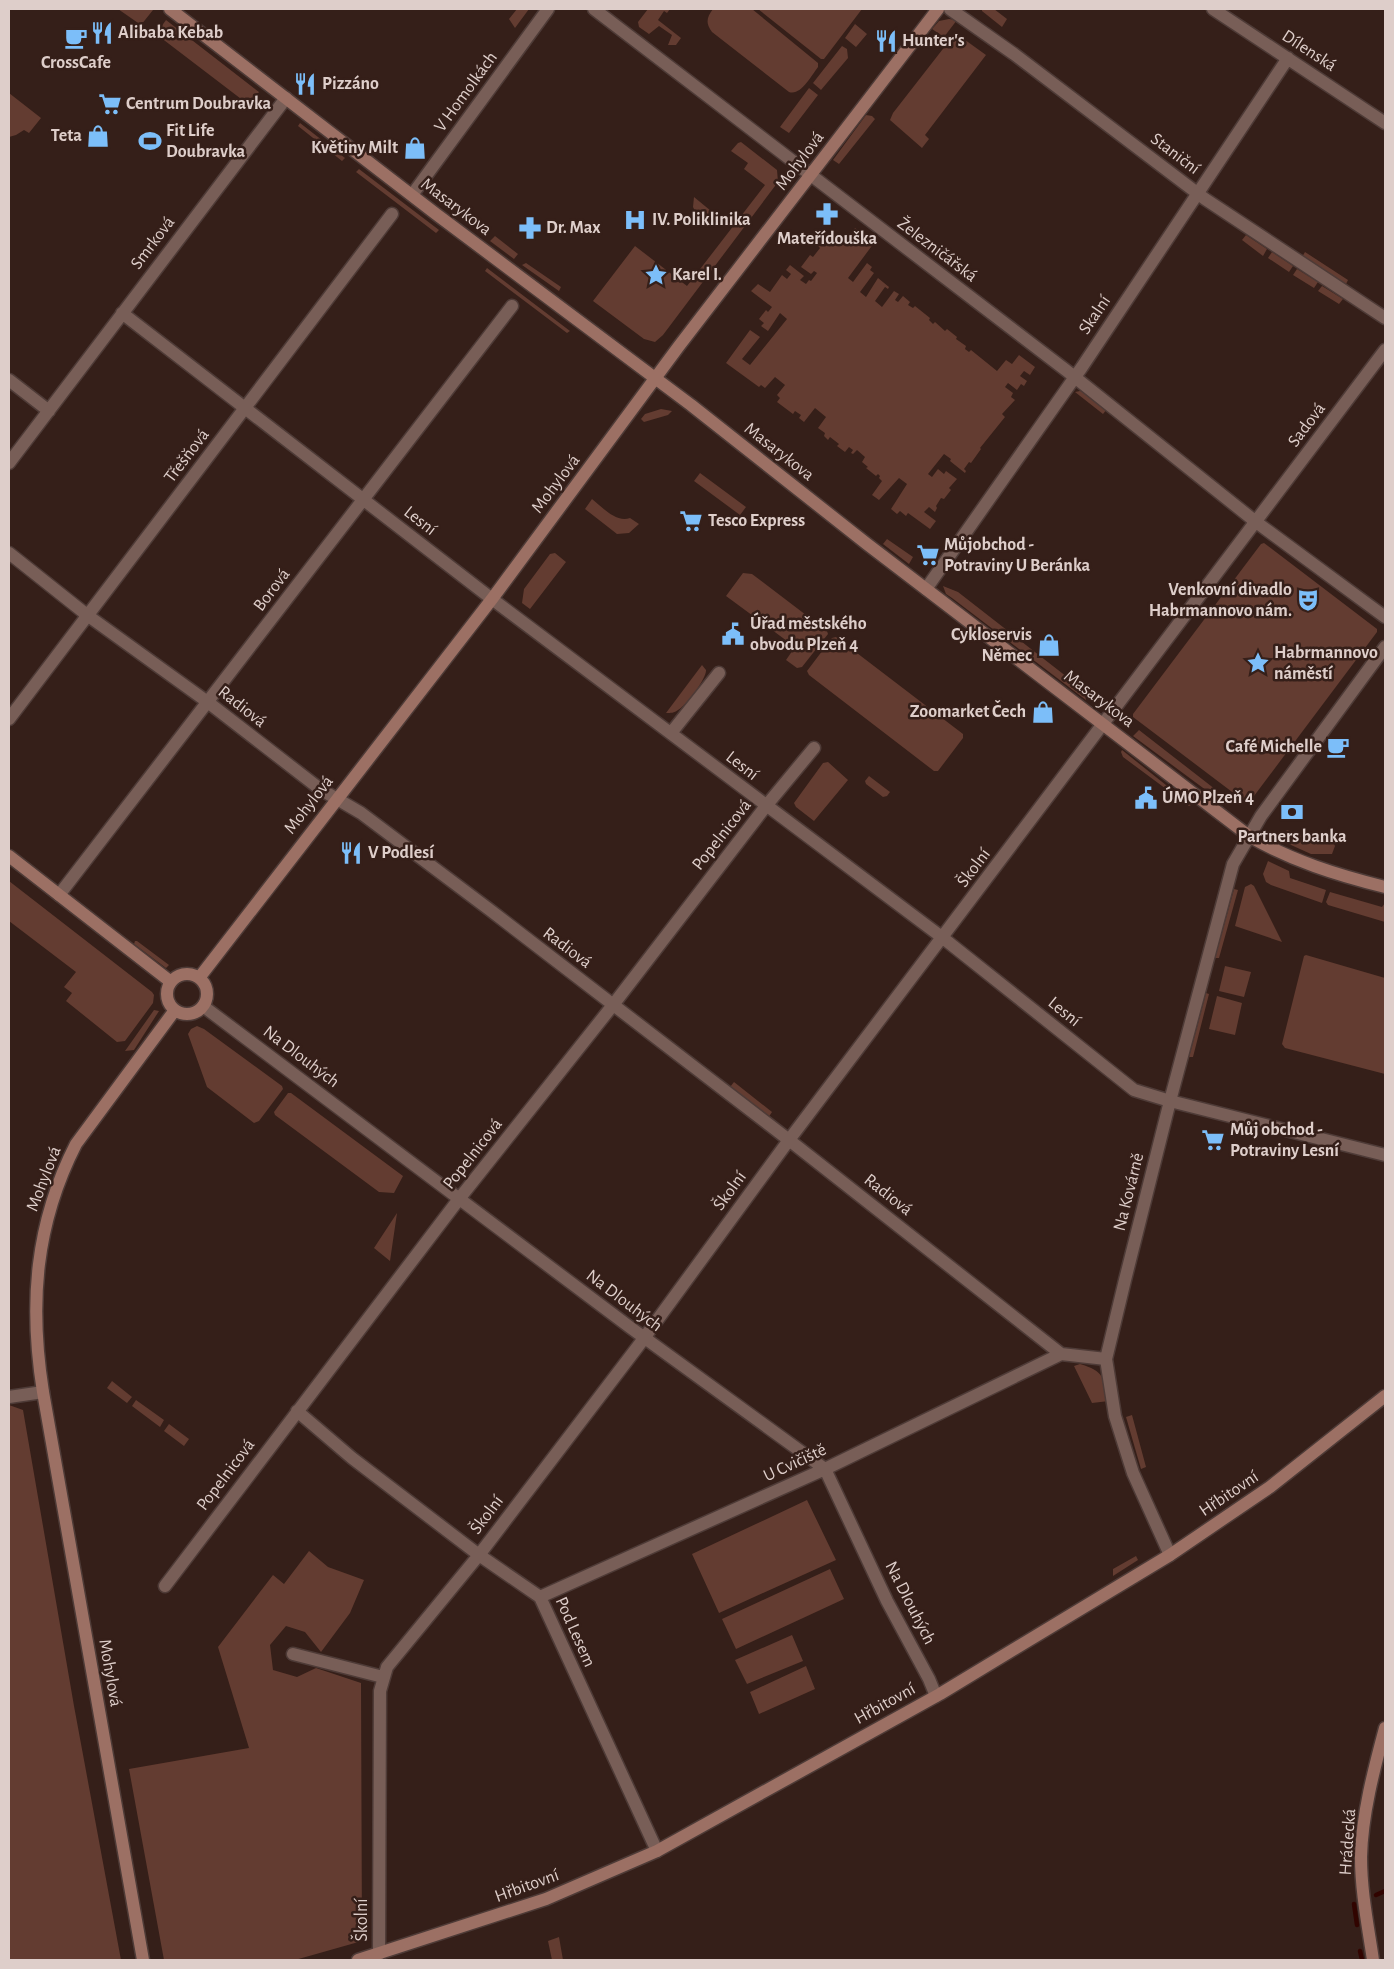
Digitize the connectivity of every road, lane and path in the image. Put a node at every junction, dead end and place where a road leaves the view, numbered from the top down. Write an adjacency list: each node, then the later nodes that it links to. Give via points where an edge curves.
1 (548, 9): 12 (street, V Homolkách)
2 (594, 9): 10 (street, Železničářská)
3 (938, 9): 10 (street, Mohylová)
4 (950, 9): 11 (street, Staniční)
5 (1213, 9): 7 (street, Dílenská)
6 (177, 11): 8 (street, Masarykova)
7 (1288, 58): 9 (street, Dílenská); 11 (street, Skalní)
8 (286, 98): 12 (street, Masarykova); 15 (street, Smrková)
9 (1385, 123)
10 (810, 176): 18 (street, Železničářská); 19 (street, Mohylová)
11 (1197, 193): 16 (street, Staniční); 18 (street, Skalní)
12 (412, 195): 19 (street, Masarykova)
13 (392, 214): 21 (street, Třešňová)
14 (512, 306): 24 (street, Borová)
15 (122, 313): 21 (street, Lesní); 22 (street, Smrková)
16 (1385, 318)
17 (1385, 350): 25 (street, Sadová)
18 (1074, 377): 25 (street, Železničářská); 27 (street, Skalní)
19 (656, 379): 27 (street, Masarykova); 28 (street, Mohylová)
20 (9, 380): 22 (street)
21 (245, 408): 24 (street, Lesní); 29 (street, Třešňová)
22 (49, 411): 23 (street, Smrková)
23 (9, 460)
24 (364, 499): 28 (street, Lesní); 33 (street, Borová)
25 (1256, 522): 30 (street); 35 (street)
26 (9, 552): 29 (street, Radiová)
27 (926, 589): 35 (street, Masarykova)
28 (492, 599): 36 (street, Lesní); 38 (street, Mohylová)
29 (88, 615): 33 (street, Radiová); 34 (street, Třešňová)
30 (1385, 617)
31 (1385, 647): 40 (street, via 1260,816)
32 (719, 673): 36 (street)
33 (208, 702): 38 (street, Radiová, via 320,789); 43 (street, Borová)
34 (9, 719)
35 (1104, 725): 40 (street, Masarykova); 44 (street, Školní)
36 (671, 733): 39 (street, Lesní)
37 (814, 748): 39 (street, Popelnicová)
38 (337, 798): 45 (street, Mohylová); 47 (street, Radiová)
39 (766, 806): 44 (street, Lesní); 47 (street, Popelnicová)
40 (1249, 836): 42 (street, Masarykova, via 1272,850 1308,864); 50 (street, Na Kovárně, via 1228,879)
41 (9, 856): 43 (street)
42 (1385, 887)
43 (59, 895): 46 (street)
44 (943, 938): 50 (street, Lesní, via 1134,1090); 51 (street, Školní)
45 (199, 978): 46 (street, via 182,974); 48 (street, via 207,992)
46 (169, 980): 49 (street, via 168,1000)
47 (613, 1005): 51 (street, Radiová); 53 (street, Popelnicová)
48 (203, 1006): 49 (street, via 188,1014); 53 (street, Na Dlouhých)
49 (175, 1010): 57 (street, Mohylová, via 76,1144 52,1202 38,1260 35,1298)
50 (1170, 1101): 52 (street, Lesní); 56 (street, Na Kovárně)
51 (789, 1140): 54 (street, Školní); 55 (street, Radiová)
52 (1385, 1155)
53 (459, 1199): 54 (street, Na Dlouhých); 60 (street, Popelnicová)
54 (644, 1338): 61 (street, Na Dlouhých); 62 (street, Školní)
55 (1061, 1354): 56 (street); 61 (street, U Cvičiště)
56 (1106, 1359): 63 (street, Na Kovárně, via 1115,1416 1133,1473)
57 (43, 1392): 59 (street); 72 (street, Mohylová)
58 (1385, 1396): 63 (street, Hřbitovní, via 1270,1487)
59 (9, 1397)
60 (297, 1410): 62 (street, Pod Lesem, via 352,1458); 64 (street, Popelnicová)
61 (826, 1469): 65 (street, U Cvičiště); 68 (street, Na Dlouhých, via 887,1601)
62 (479, 1555): 65 (street, Pod Lesem); 67 (street, Školní)
63 (1170, 1555): 68 (street, Hřbitovní)
64 (165, 1586)
65 (540, 1598): 70 (street, Pod Lesem)
66 (293, 1654): 67 (street)
67 (383, 1677): 71 (street, Školní, via 380,1691)
68 (936, 1696): 70 (street, Hřbitovní)
69 (1385, 1728): 74 (street, Hrádecká, via 1361,1856 1362,1891)
70 (657, 1851): 71 (street, Hřbitovní, via 546,1899)
71 (380, 1954): 73 (street, Hřbitovní)
72 (143, 1960)
73 (358, 1960)
74 (1373, 1960)

